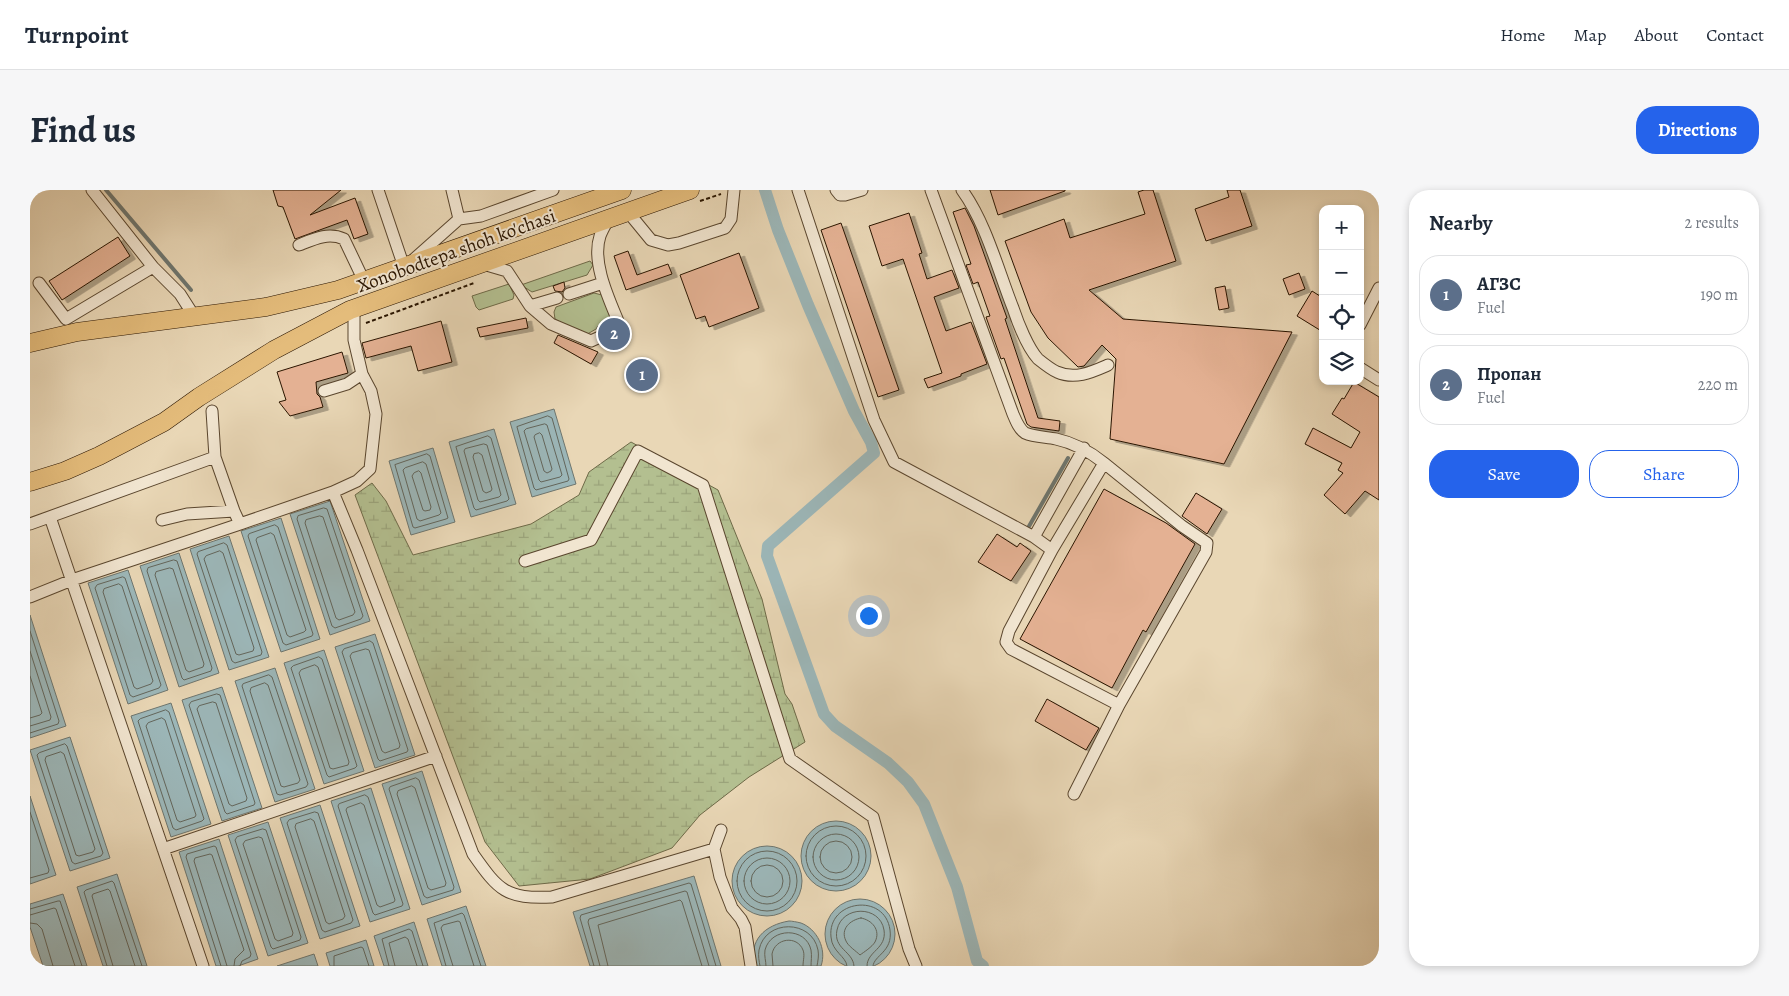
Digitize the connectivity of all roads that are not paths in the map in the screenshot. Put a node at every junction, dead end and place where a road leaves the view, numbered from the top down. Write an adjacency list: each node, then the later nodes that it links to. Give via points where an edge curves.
1 (92, 190): 20 (street)
2 (378, 190): 21 (street)
3 (452, 190): 15 (street)
4 (553, 190): 15 (street, via 481,216)
5 (622, 190): 16 (highway, Xonobodtepa shoh ko'chasi)
6 (690, 190): 13 (highway, Xonobodtepa shoh ko'chasi)
7 (734, 190): 13 (street, via 731,219 725,228 680,243 668,245 651,240)
8 (798, 190): 51 (street, via 866,396 890,457)
9 (836, 190): 10 (street, via 840,195)
10 (862, 190)
11 (931, 190): 41 (street, via 1020,429 1027,434)
12 (962, 190): 35 (street, via 980,223 1020,328 1038,359 1057,372 1072,376)
13 (628, 212): 14 (highway, Xonobodtepa shoh ko'chasi)
14 (609, 218): 17 (highway, Xonobodtepa shoh ko'chasi); 24 (street, via 600,236 598,250)
15 (459, 219): 21 (street)
16 (535, 221): 17 (highway); 21 (highway, Xonobodtepa shoh ko'chasi)
17 (542, 242): 19 (highway, Xonobodtepa shoh ko'chasi)
18 (299, 245): 22 (street, via 320,237 335,235 344,238)
19 (482, 264): 28 (street, via 507,271); 29 (highway, Xonobodtepa shoh ko'chasi)
20 (153, 267): 23 (street, via 66,319); 30 (street, via 180,294)
21 (405, 267): 22 (highway, Xonobodtepa shoh ko'chasi)
22 (364, 281): 30 (highway, Xonobodtepa shoh ko'chasi, via 266,307)
23 (39, 283)
24 (603, 283): 26 (street); 32 (street, via 620,326)
25 (1379, 288): 31 (street)
26 (569, 294)
27 (557, 298): 28 (street)
28 (530, 306): 33 (street, via 550,324 591,341)
29 (352, 309): 37 (street, via 354,340); 44 (highway, Xonobodtepa shoh ko'chasi, via 274,350 164,422 66,471)
30 (194, 316): 34 (highway, Xonobodtepa shoh ko'chasi, via 78,332)
31 (1364, 317)
32 (616, 329)
33 (602, 336)
34 (30, 343)
35 (1108, 365)
36 (1364, 371): 38 (street)
37 (362, 374): 39 (street, via 347,384); 45 (street, via 371,390 376,414 370,469 357,481)
38 (1379, 380)
39 (324, 391)
40 (212, 411): 42 (street)
41 (1084, 448): 43 (street); 51 (street)
42 (215, 458): 46 (street); 47 (street)
43 (1104, 463): 52 (street); 56 (street, via 1207,543 1206,552)
44 (30, 482)
45 (333, 492): 50 (street); 57 (street)
46 (234, 511): 48 (street, via 187,514); 50 (street)
47 (50, 517): 49 (street); 54 (street)
48 (162, 520)
49 (30, 524)
50 (240, 524): 54 (street)
51 (1034, 537): 52 (street)
52 (1052, 550): 56 (street, via 1006,642 1011,649)
53 (525, 561): 64 (street, via 591,540 638,451 703,485 790,759 873,817)
54 (72, 580): 55 (street); 60 (street)
55 (30, 597)
56 (1119, 706): 58 (street)
57 (436, 756): 60 (street); 61 (street, via 473,854 489,877 508,893 526,898 552,897)
58 (1074, 794)
59 (721, 830): 61 (street)
60 (163, 849): 62 (street)
61 (714, 849): 63 (street, via 732,908 745,927)
62 (203, 966)
63 (751, 966)
64 (916, 966)

